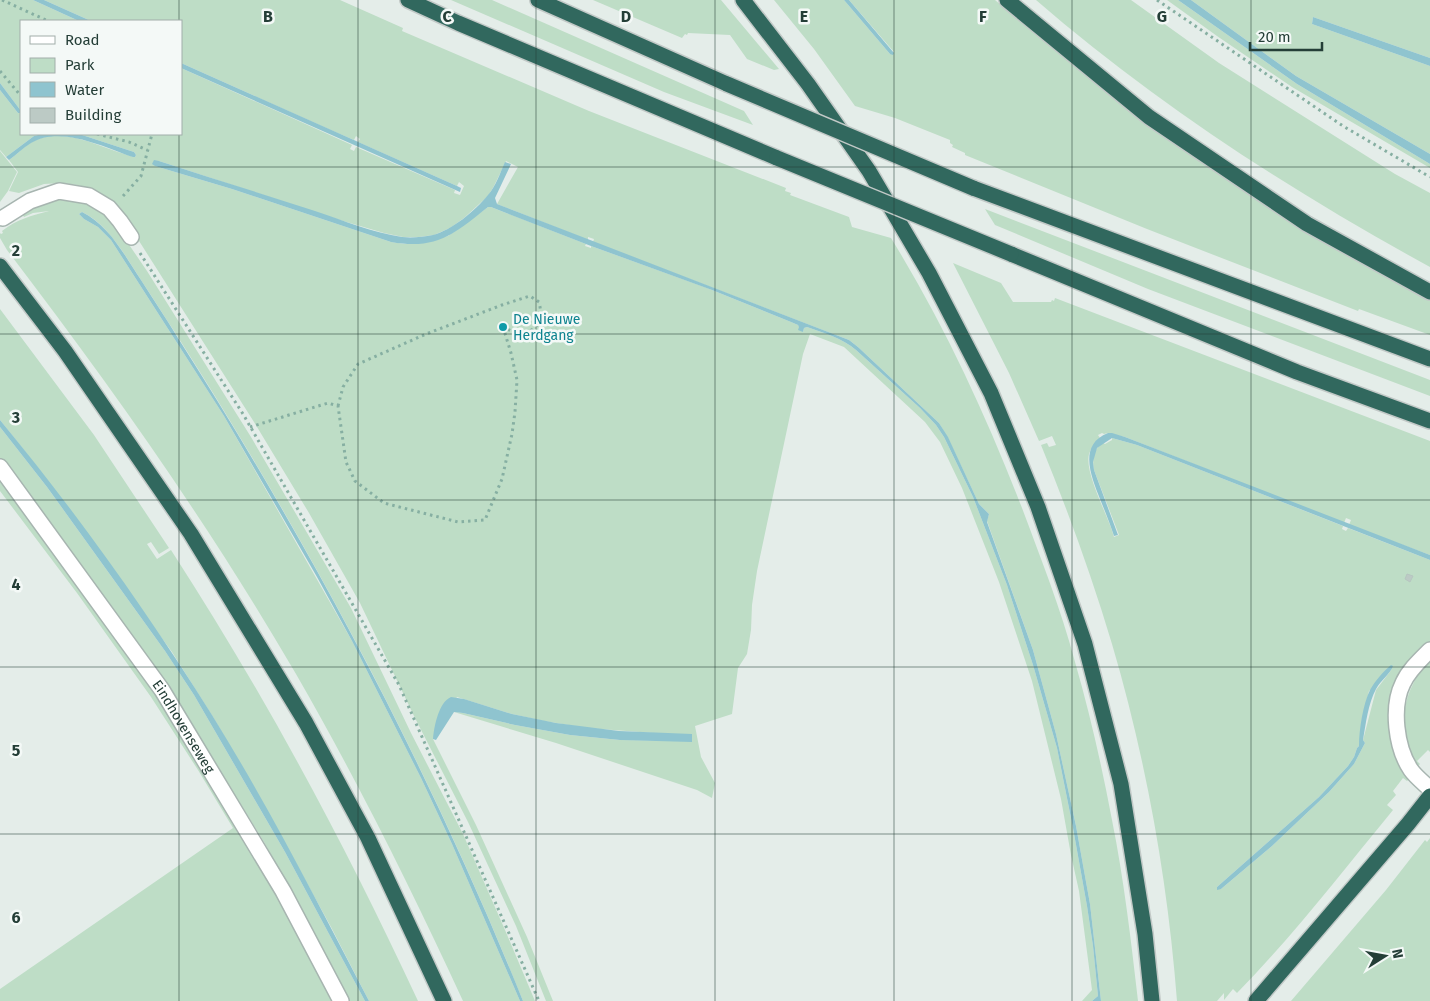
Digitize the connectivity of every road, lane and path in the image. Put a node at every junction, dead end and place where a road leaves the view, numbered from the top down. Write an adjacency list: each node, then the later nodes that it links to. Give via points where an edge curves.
1 (2, 0): 7 (path)
2 (408, 0): 21 (highway, bridge, via 777,158 1297,372)
3 (538, 0): 19 (highway, bridge, via 973,188)
4 (743, 0): 30 (highway, via 869,171 919,256 992,393 1038,507 1085,644 1121,784 1145,934)
5 (1007, 0): 18 (highway, via 1149,117 1307,224)
6 (1157, 0): 13 (path, via 1343,126)
7 (46, 20)
8 (0, 72): 9 (path)
9 (20, 95)
10 (101, 135): 12 (path)
11 (152, 135): 12 (path)
12 (147, 150): 14 (path, via 141,176)
13 (1430, 177)
14 (109, 208): 15 (street, via 89,196 59,191 30,201); 16 (street)
15 (3, 218)
16 (130, 237): 22 (path)
17 (0, 266): 28 (highway, via 65,351 191,534 306,723 368,838)
18 (1430, 292)
19 (1430, 359)
20 (338, 406): 20 (path, via 343,387 358,364 502,304 530,296 539,302 542,314 538,326 522,336 503,327 517,380 515,412 502,479 485,520 458,522 384,503 355,481 346,462); 22 (path, via 328,403)
21 (1430, 420)
22 (250, 427): 29 (path, via 399,685)
23 (0, 468): 27 (street, Eindhovenseweg, via 162,690 283,891)
24 (1430, 650): 25 (street, via 1402,684 1396,725 1401,751 1411,770)
25 (1430, 789)
26 (1430, 796): 31 (highway)
27 (341, 1001)
28 (444, 1001)
29 (539, 1001)
30 (1152, 1001)
31 (1256, 1001)

